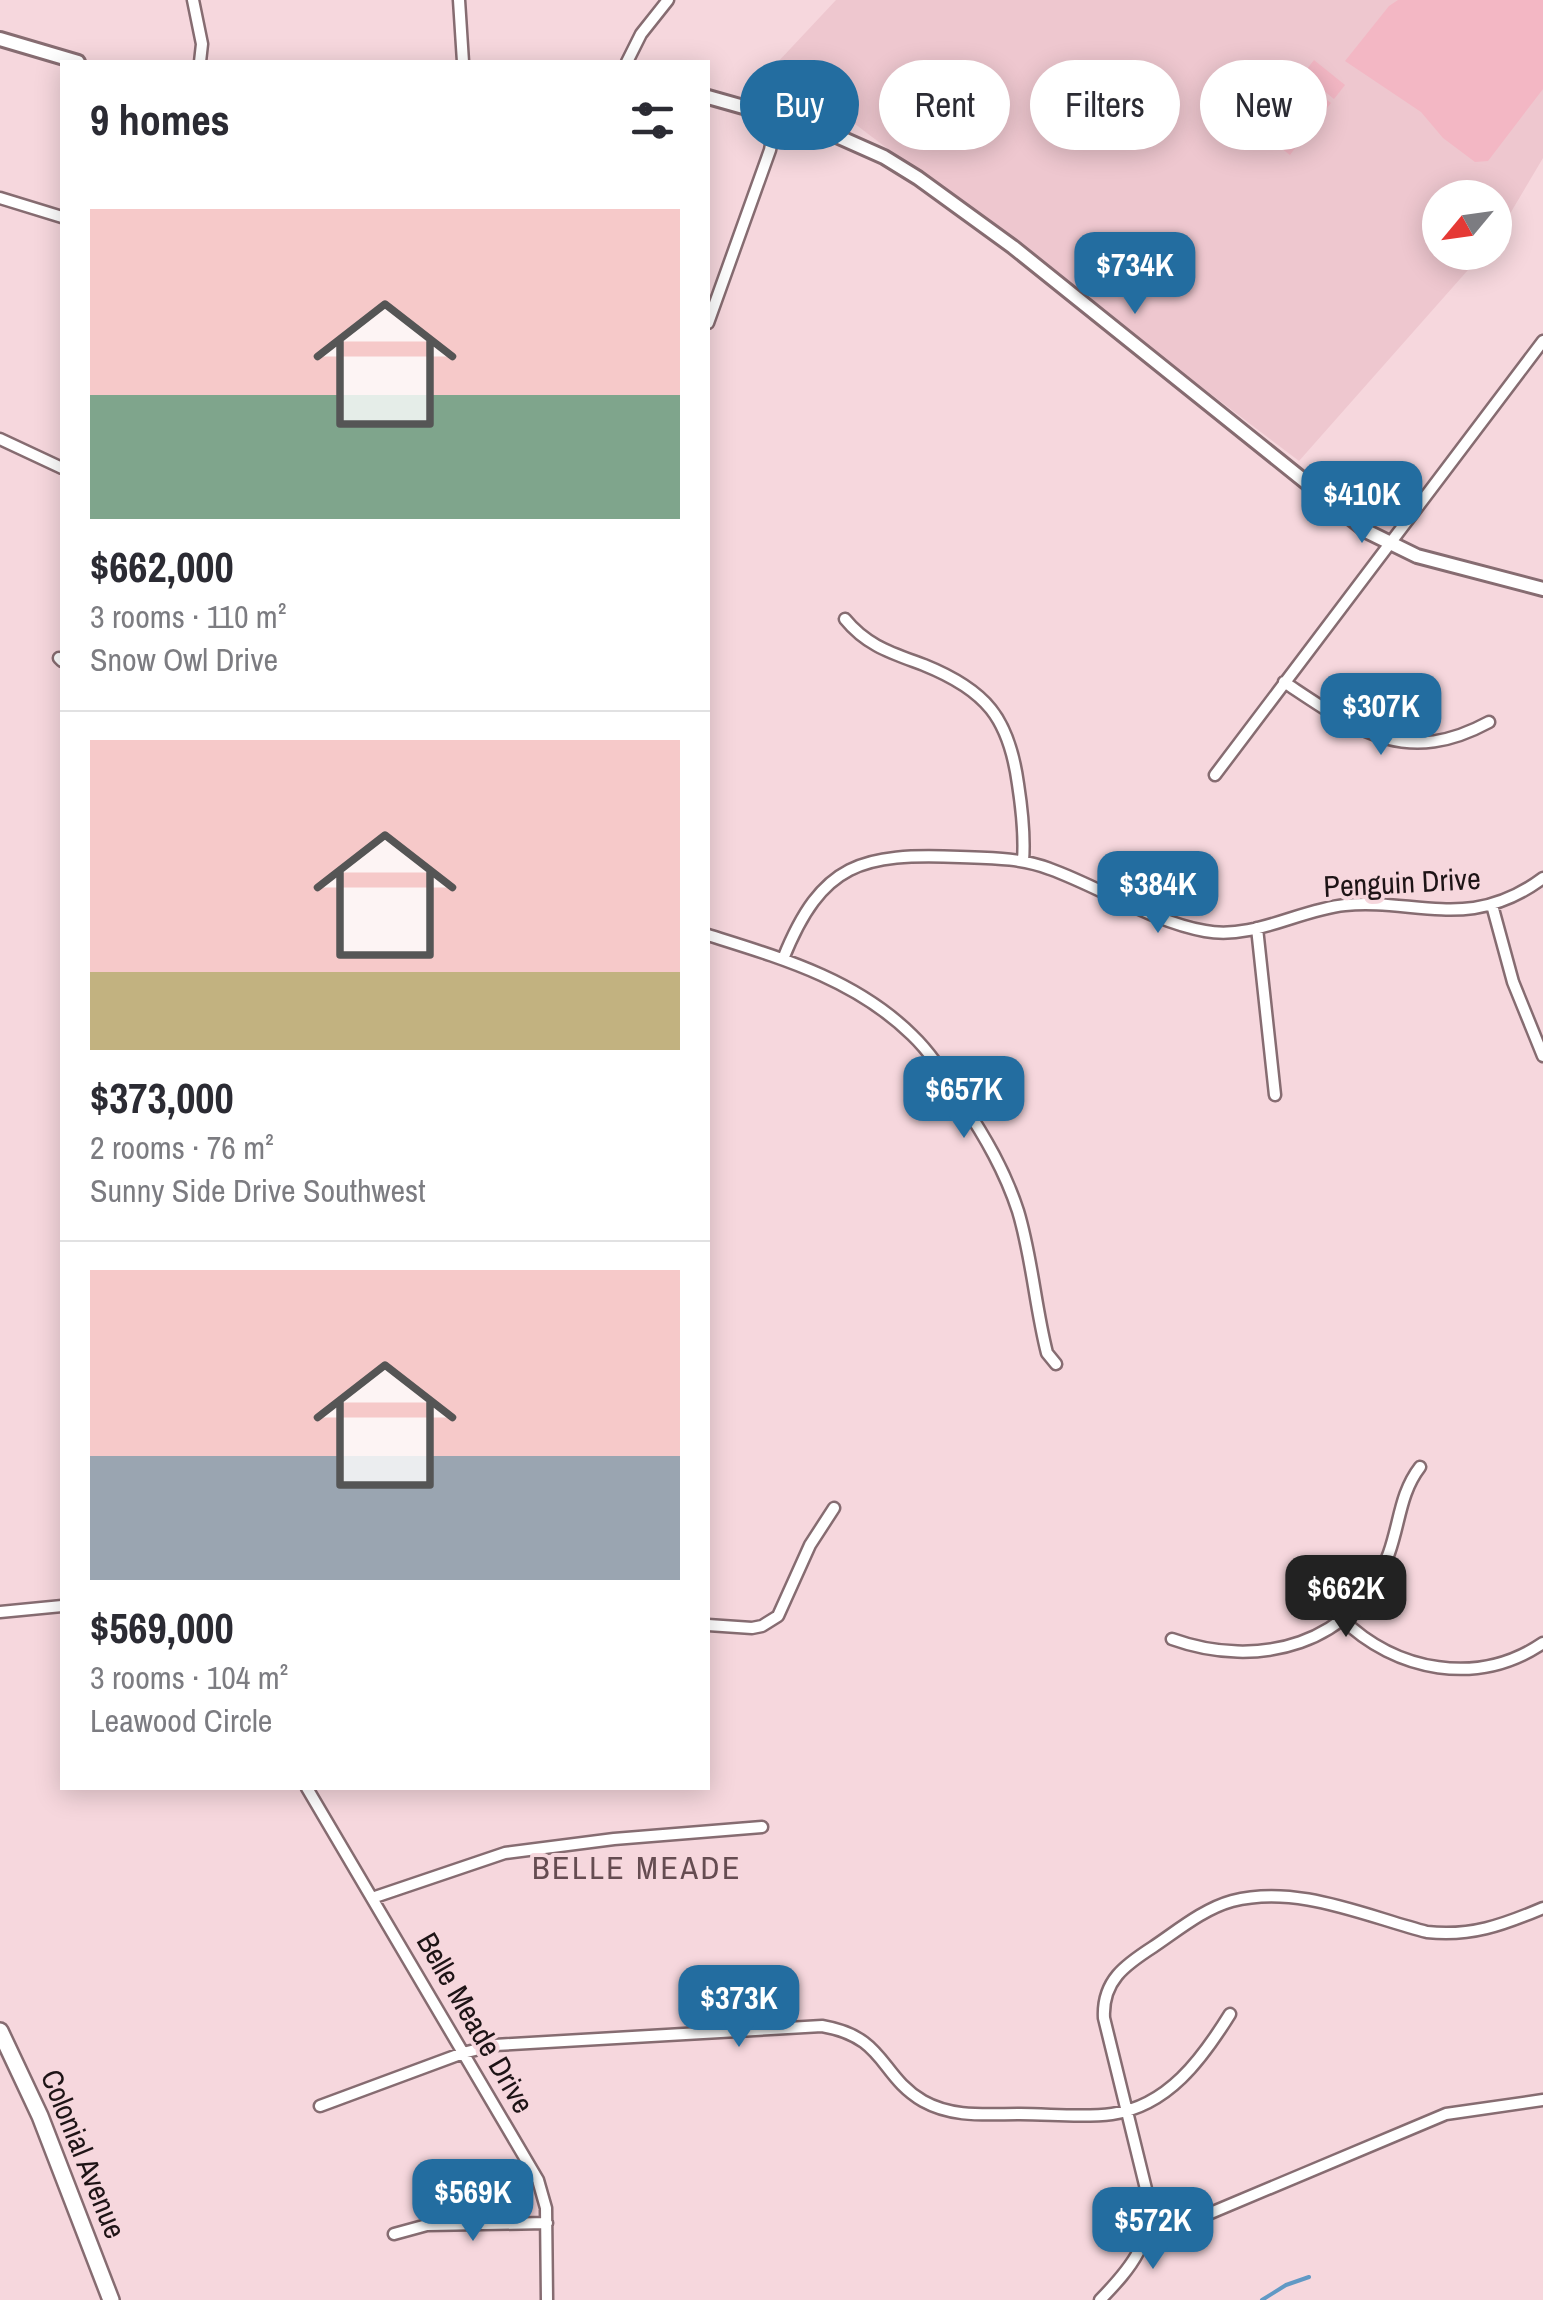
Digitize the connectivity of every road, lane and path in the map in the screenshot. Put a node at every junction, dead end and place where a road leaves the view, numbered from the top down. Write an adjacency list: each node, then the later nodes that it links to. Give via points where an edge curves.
1 (192, 0): 6 (street)
2 (458, 0): 7 (street)
3 (668, 0): 8 (street)
4 (0, 39): 5 (street)
5 (71, 60)
6 (200, 60)
7 (463, 60)
8 (628, 60)
9 (710, 97): 10 (street)
10 (740, 105)
11 (859, 145): 19 (street, via 918,178 1040,268)
12 (770, 150): 15 (street)
13 (0, 198): 14 (street)
14 (60, 217)
15 (710, 317)
16 (1543, 341): 19 (street)
17 (0, 440): 18 (street)
18 (60, 467)
19 (1389, 544): 20 (street); 22 (street)
20 (1543, 589)
21 (845, 618): 25 (street, via 867,641 960,682 994,712 1014,754)
22 (1284, 682): 23 (street, via 1350,724 1396,742 1438,742); 24 (street)
23 (1489, 722)
24 (1216, 775)
25 (1024, 861): 28 (street, Penguin Drive, via 1194,929); 30 (street, Penguin Drive, via 904,855 868,862 836,878 809,905)
26 (1543, 878): 27 (street, Penguin Drive)
27 (1492, 904): 28 (street, Penguin Drive, via 1454,910 1346,905); 31 (street, via 1512,982)
28 (1258, 928): 32 (street)
29 (710, 936): 30 (street)
30 (782, 959): 33 (street, via 877,1006 941,1070 1011,1190 1047,1354)
31 (1543, 1056)
32 (1274, 1096)
33 (1056, 1364)
34 (1420, 1466): 38 (street, via 1407,1484 1382,1570)
35 (834, 1508): 39 (street, via 778,1616 752,1628)
36 (60, 1606): 37 (street)
37 (0, 1612)
38 (1341, 1618): 40 (street, via 1307,1641 1272,1652 1229,1653); 41 (street, via 1384,1651 1446,1669 1491,1666)
39 (710, 1626)
40 (1172, 1640)
41 (1543, 1643)
42 (308, 1790): 44 (street, Belle Meade Drive)
43 (762, 1827): 44 (street, via 506,1853)
44 (372, 1898): 48 (street, Belle Meade Drive)
45 (1543, 1908): 51 (street, via 1484,1931 1446,1934 1288,1898 1250,1898 1210,1910 1126,1964 1106,1993 1104,2018)
46 (1230, 2014): 51 (street, via 1181,2080)
47 (0, 2031): 55 (main road, Colonial Avenue)
48 (463, 2052): 50 (street); 51 (street, via 822,2026 865,2042 912,2092 951,2112); 53 (street, Belle Meade Drive, via 534,2172)
49 (1543, 2100): 52 (street, via 1446,2114 1194,2220 1164,2226)
50 (320, 2106)
51 (1126, 2111): 52 (street)
52 (1149, 2217): 57 (street, via 1137,2260)
53 (546, 2223): 54 (street, via 427,2225); 56 (street, Belle Meade Drive)
54 (394, 2234)
55 (112, 2300)
56 (547, 2300)
57 (1100, 2300)

